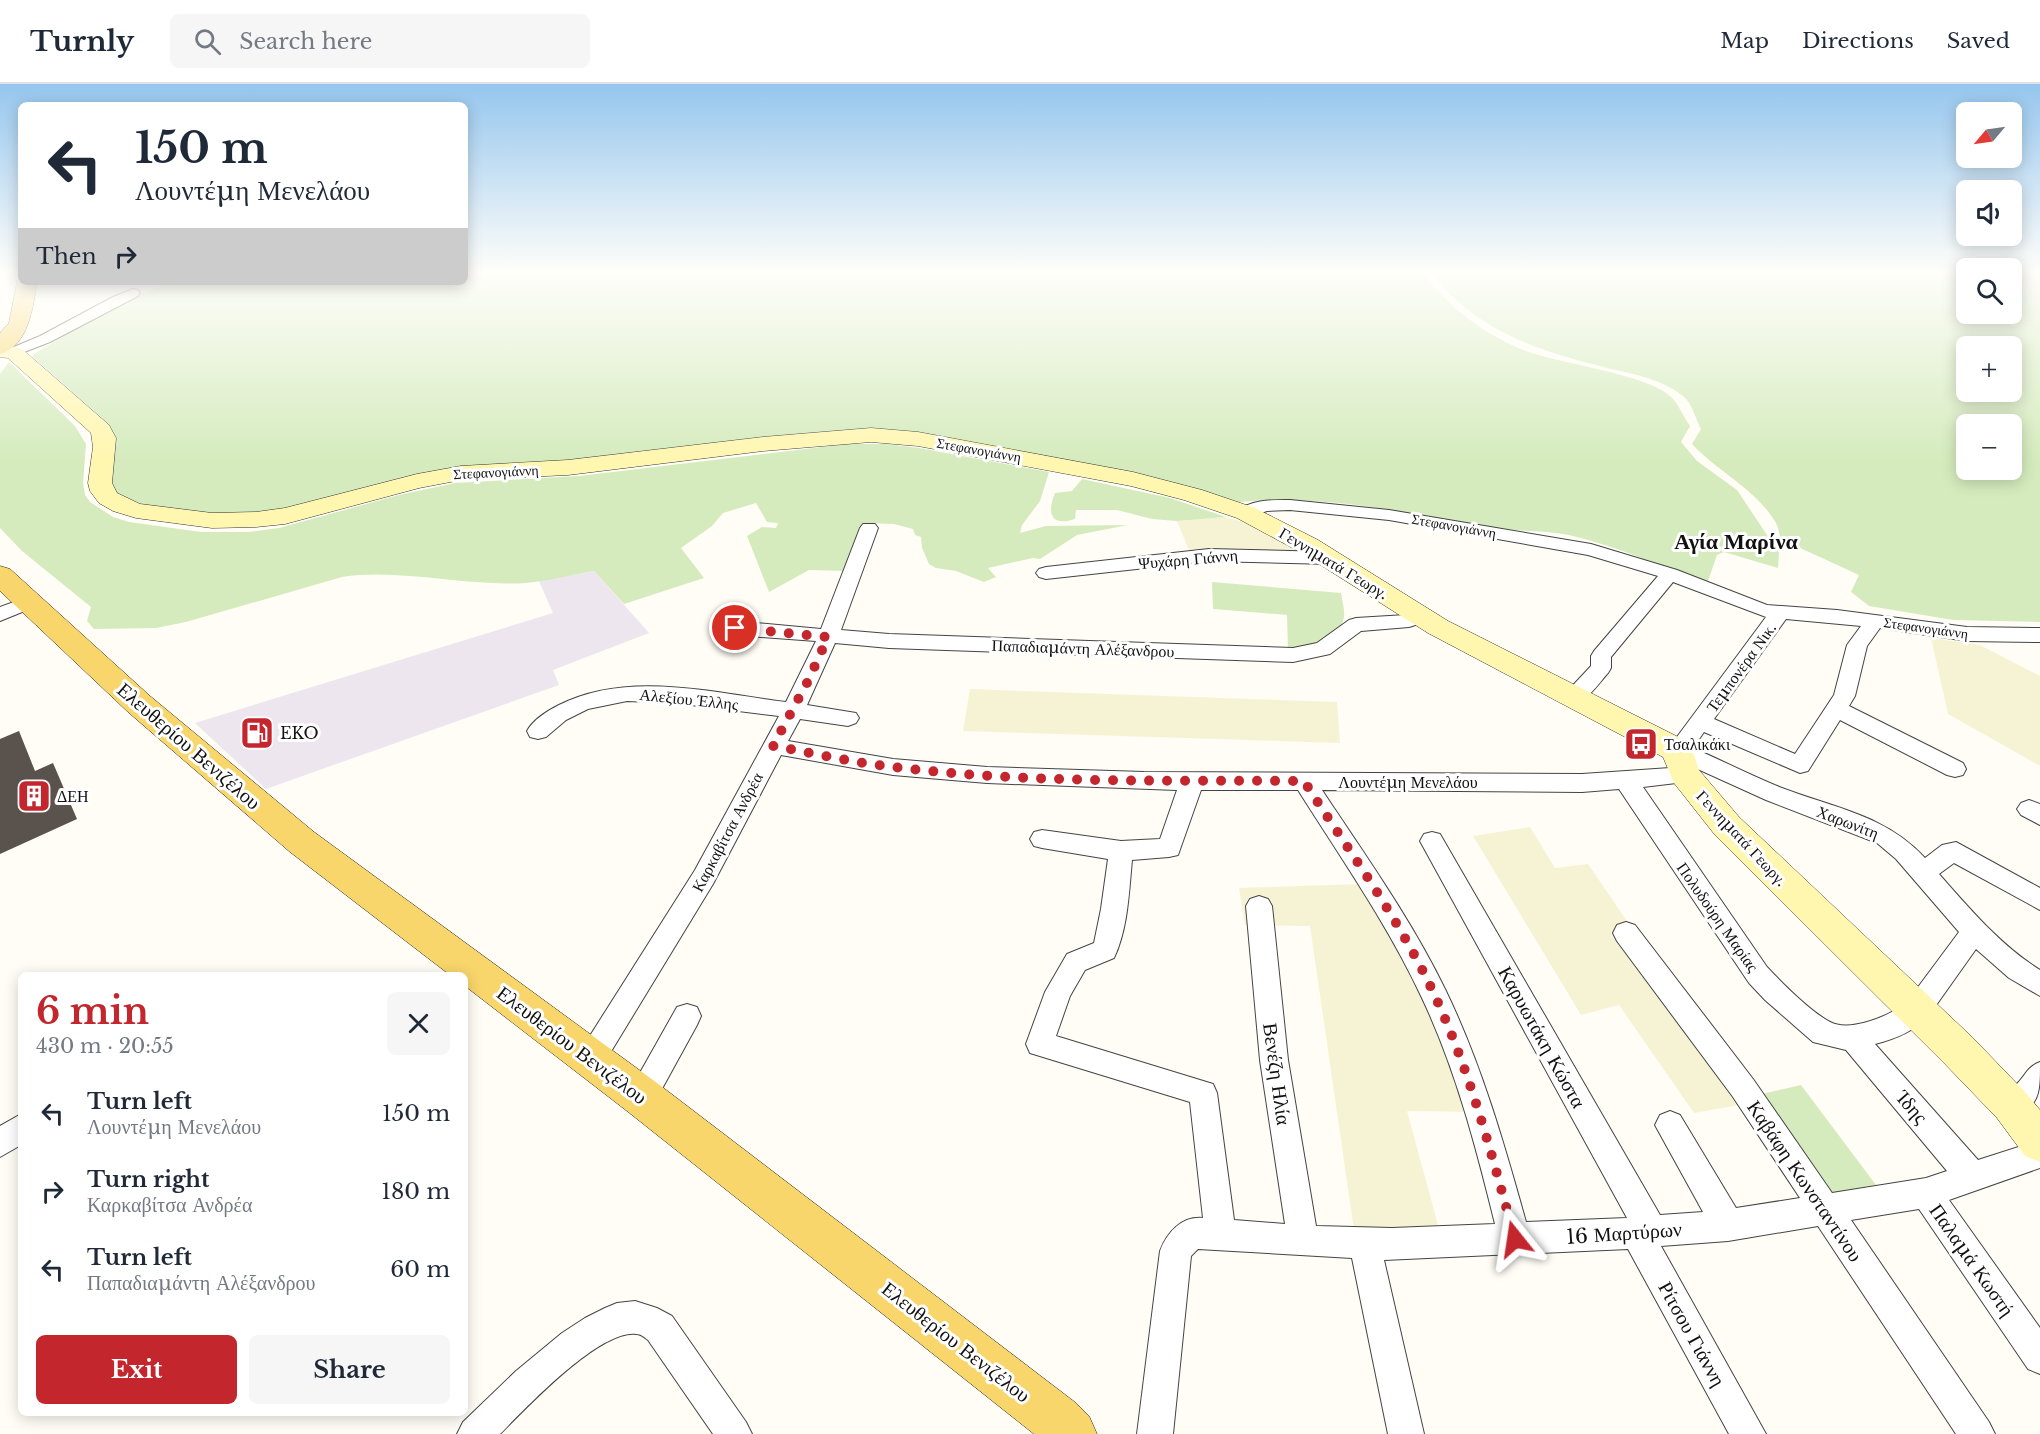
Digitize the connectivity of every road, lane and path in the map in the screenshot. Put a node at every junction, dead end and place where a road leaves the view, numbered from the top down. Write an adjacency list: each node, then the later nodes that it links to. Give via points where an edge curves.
1 (55, 335): 2 (street, via 45,341)
2 (4, 337): 3 (street, Στεφανογιάννη, via 101,430 106,444 100,481 108,497 141,512 176,517 266,519 457,474 573,467 871,435 928,441 1108,474)
3 (1246, 513): 5 (street, Γεννηματά Γεωργ.); 7 (street, Στεφανογιάννη, via 1268,505 1290,505 1389,515 1558,543)
4 (869, 528): 15 (street, Καρκαβίτσα Ανδρέα)
5 (1330, 558): 6 (street, Ψυχάρη Γιάννη, via 1209,555); 11 (street, Γεννηματά Γεωργ.)
6 (1046, 573)
7 (1670, 574): 10 (street, Στεφανογιάννη, via 1759,610); 16 (street, via 1601,656 1600,668)
8 (0, 575): 9 (main road, Ελευθερίου Βενιζέλου)
9 (15, 609): 40 (main road, Ελευθερίου Βενιζέλου, via 139,704 302,842)
10 (1780, 613): 12 (street, Στεφανογιάννη); 20 (street, Τεμπονέρα Νικ.)
11 (1421, 616): 15 (street, Παπαδιαμάντη Αλέξανδρου, via 1409,621 1356,625 1323,649 1293,655); 16 (street, Γεννηματά Γεωργ.)
12 (1875, 621): 14 (street, Στεφανογιάννη, via 1967,634); 17 (street, via 1857,645 1844,696)
13 (735, 628): 15 (street, Παπαδιαμάντη Αλέξανδρου)
14 (2040, 635)
15 (828, 637): 18 (street, Καρκαβίτσα Ανδρέα)
16 (1573, 697): 23 (street, Γεννηματά Γεωργ.)
17 (1836, 709): 20 (street, via 1800,765); 24 (street)
18 (794, 710): 19 (street, Αλεξίου Έλλης); 21 (street, Αλεξίου Έλλης, via 627,693 572,706); 22 (street, Καρκαβίτσα Ανδρέα)
19 (848, 718)
20 (1701, 722): 23 (street, Τεμπονέρα Νικ.)
21 (538, 731)
22 (773, 746): 26 (street, Λουντέμη Μενελάου, via 893,767 987,776); 40 (street, Καρκαβίτσα Ανδρέα, via 704,877)
23 (1682, 763): 25 (street, Λουντέμη Μενελάου); 31 (street, Χαρωνίτη, via 1885,836); 37 (street, Γεννηματά Γεωργ., via 1740,840)
24 (1955, 769)
25 (1625, 779): 27 (street, Λουντέμη Μενελάου, via 1582,783); 39 (street, Πολυδούρη Μαρίας, via 1758,975 1823,1033)
26 (1192, 781): 27 (street, Λουντέμη Μενελάου); 30 (street, via 1170,848)
27 (1304, 781): 55 (street, via 1406,939 1436,998 1475,1095)
28 (1042, 839): 30 (street)
29 (1432, 842): 53 (street, Καρυωτάκη Κώστα)
30 (1121, 851): 54 (street, via 1105,950 1076,962 1058,992 1040,1044 1203,1093)
31 (1923, 873): 32 (street, via 1956,852); 34 (street, Χαρωνίτη)
32 (2040, 900)
33 (1259, 906): 56 (street, Βενέζη Ηλία, via 1274,1060)
34 (1974, 932): 36 (street, Χαρωνίτη); 37 (street)
35 (1626, 933): 51 (street, Καβάφη Κωνσταντίνου, via 1743,1088)
36 (2040, 984)
37 (1917, 1010): 39 (street, via 1900,1024); 43 (street, Γεννηματά Γεωργ.)
38 (687, 1016): 42 (street)
39 (1842, 1036): 49 (street, Ίδης)
40 (591, 1059): 42 (main road, Ελευθερίου Βενιζέλου)
41 (2040, 1075): 43 (street, via 2026,1095)
42 (642, 1097): 61 (main road, Ελευθερίου Βενιζέλου)
43 (2011, 1105): 46 (street, Γεννηματά Γεωργ.)
44 (1671, 1125): 52 (street)
45 (18, 1130): 47 (street)
46 (2040, 1142)
47 (0, 1143)
48 (2040, 1154): 49 (street, 16 Μαρτύρων)
49 (1972, 1178): 50 (street, 16 Μαρτύρων)
50 (1926, 1193): 51 (street, 16 Μαρτύρων); 58 (street, Παλαμά Κωστή)
51 (1825, 1211): 52 (street, 16 Μαρτύρων); 65 (street, Καβάφη Κωνσταντίνου)
52 (1728, 1225): 53 (street, 16 Μαρτύρων)
53 (1644, 1233): 55 (street, 16 Μαρτύρων); 64 (street, Ρίτσου Γιάννη)
54 (1220, 1234): 56 (street, 16 Μαρτύρων); 62 (street, 16 Μαρτύρων, via 1197,1233 1184,1239 1176,1251)
55 (1515, 1239): 57 (street, 16 Μαρτύρων)
56 (1303, 1241): 57 (street, 16 Μαρτύρων)
57 (1365, 1243): 63 (street)
58 (2040, 1357)
59 (474, 1434): 60 (street, via 582,1338 633,1317 660,1328)
60 (734, 1434)
61 (1071, 1434)
62 (1155, 1434)
63 (1406, 1434)
64 (1748, 1434)
65 (1977, 1434)

